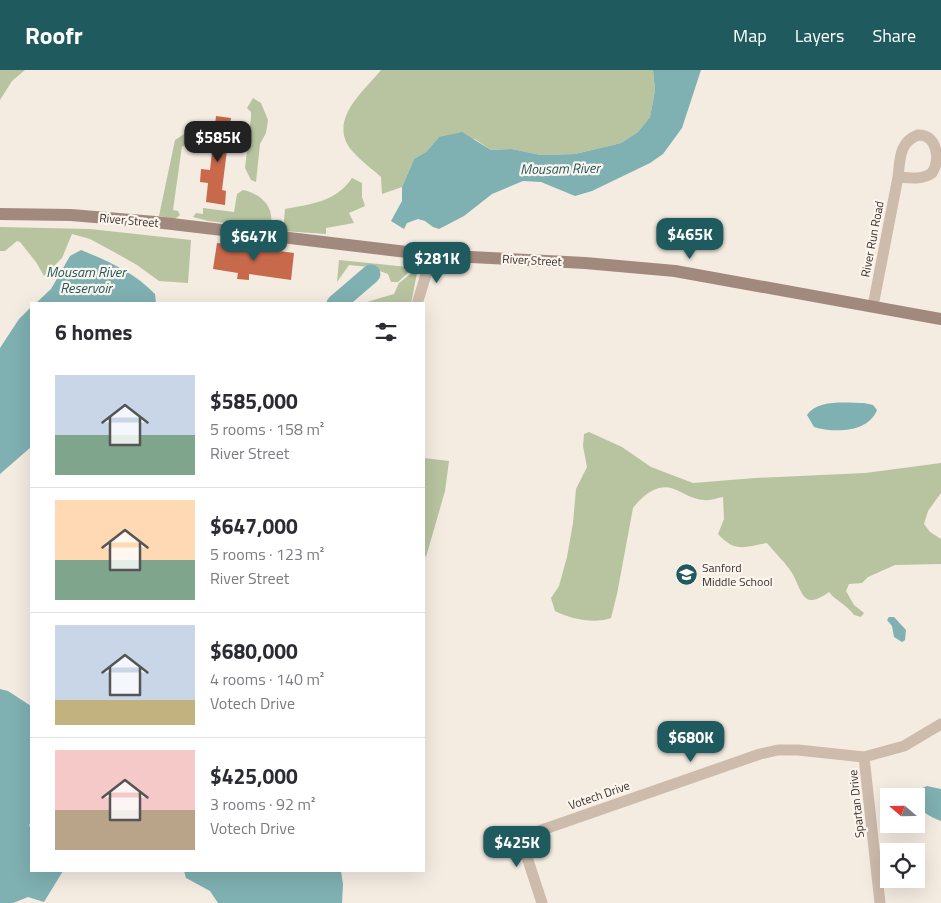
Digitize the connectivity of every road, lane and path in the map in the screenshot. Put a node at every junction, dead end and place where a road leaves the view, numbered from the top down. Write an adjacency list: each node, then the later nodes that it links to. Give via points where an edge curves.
1 (898, 177): 5 (street, River Run Road)
2 (0, 214): 3 (street, River Street, via 71,215 155,222)
3 (432, 255): 4 (street); 5 (street, River Street, via 578,262 675,271)
4 (418, 302)
5 (873, 306): 6 (street, River Street)
6 (941, 319)
7 (941, 724): 8 (street, Spartan Drive, via 904,746)
8 (864, 757): 9 (street, Votech Drive, via 798,750 760,754 539,831 530,836 525,851); 10 (street, Spartan Drive)
9 (542, 903)
10 (880, 903)

